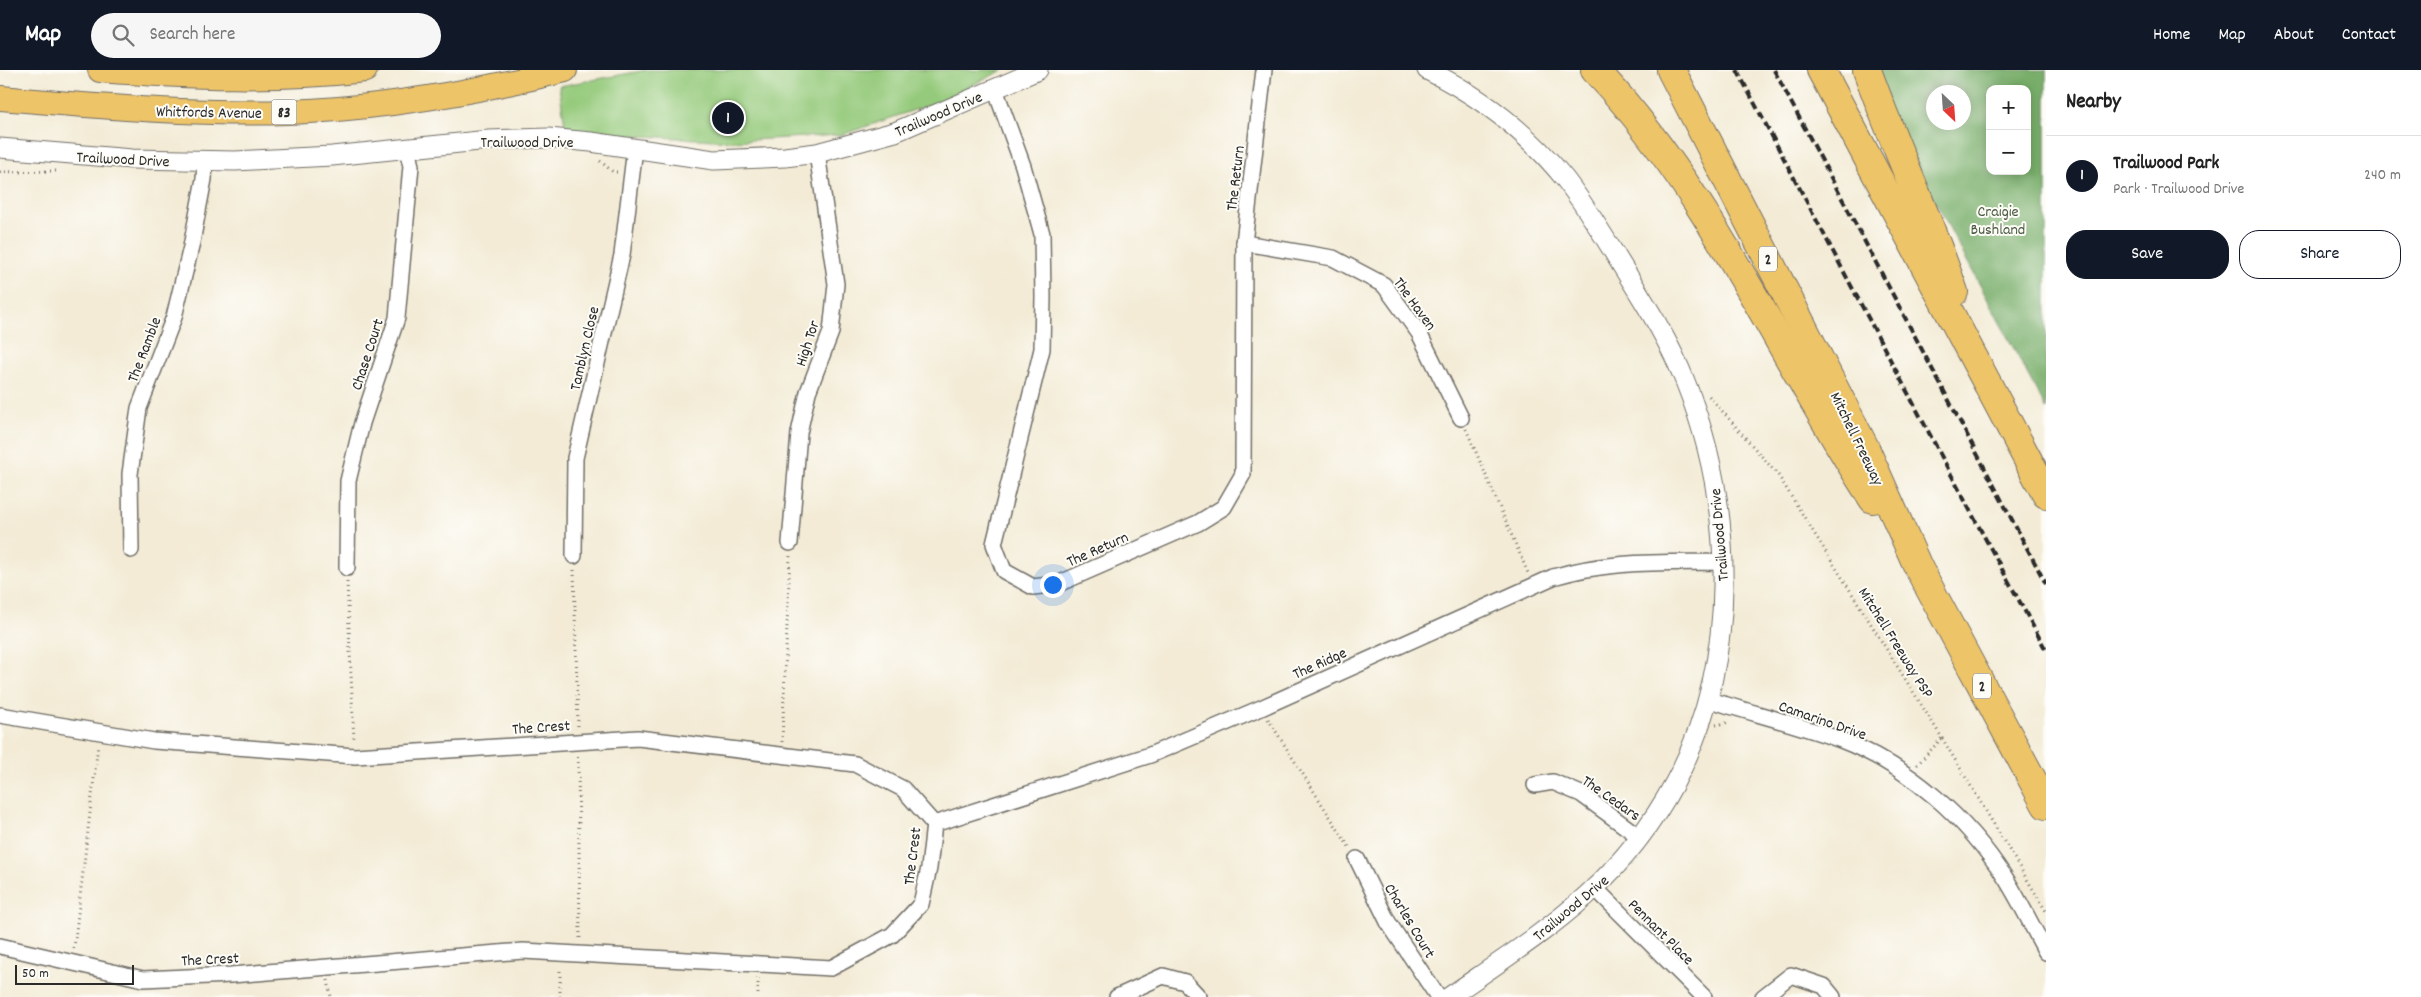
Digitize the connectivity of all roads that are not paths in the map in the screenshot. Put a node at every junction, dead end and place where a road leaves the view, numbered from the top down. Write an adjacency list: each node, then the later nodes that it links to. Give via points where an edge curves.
1 (100, 70): 2 (main road, 83, via 173,76 285,76)
2 (365, 70)
3 (565, 70): 12 (main road, Whitfords Avenue / 83, via 411,100 289,112 192,112)
4 (1038, 70): 11 (street, Trailwood Drive)
5 (1264, 70): 18 (street, The Return)
6 (1426, 70): 25 (street, Trailwood Drive, via 1502,117 1537,148 1591,215 1652,314 1684,381 1705,443 1715,488)
7 (1595, 70): 26 (highway, via 1671,162 1718,236 1847,459)
8 (1671, 70): 26 (highway, Mitchell Freeway / 2, via 1865,448)
9 (1821, 70): 19 (highway)
10 (1867, 70): 19 (highway, via 1934,232)
11 (996, 89): 16 (street, Trailwood Drive, via 895,132); 18 (street, The Return, via 1042,234 1042,349 994,544 1004,571 1033,587 1058,584 1198,523 1224,507 1243,474)
12 (0, 98)
13 (0, 148): 17 (street, Trailwood Drive, via 132,159)
14 (635, 148): 15 (street, Trailwood Drive, via 539,138); 16 (street, Trailwood Drive, via 714,160); 24 (street, Tamblyn Close, via 622,256 575,458)
15 (406, 149): 17 (street, Trailwood Drive, via 298,158); 27 (street, Chase Court, via 410,166 397,318 362,423 348,481)
16 (817, 153): 22 (street, High Tor, via 836,284 831,332 808,392 799,433)
17 (205, 161): 23 (street, The Ramble, via 191,247 174,317 140,408 130,474)
18 (1244, 244): 20 (street, The Haven, via 1333,258 1384,285 1419,333)
19 (1983, 374): 21 (highway)
20 (1462, 418)
21 (2046, 494)
22 (790, 543)
23 (131, 550)
24 (574, 556)
25 (1722, 562): 28 (street, Trailwood Drive, via 1719,632); 32 (street, The Ridge, via 1613,564 1572,571 1533,585 1150,755)
26 (1918, 567): 31 (highway, Mitchell Freeway / 2)
27 (347, 568)
28 (1707, 699): 33 (street, Trailwood Drive, via 1676,780); 37 (street, Camarino Drive, via 1841,740 1908,776 1949,810 1983,846 2011,887)
29 (0, 716): 32 (street, The Crest, via 154,741 355,756 638,738 855,764 903,789)
30 (1535, 785): 33 (street, The Cedars, via 1553,782 1581,794)
31 (2046, 805)
32 (934, 824): 36 (street, The Crest, via 930,868 921,904 892,935 830,968 524,951 143,980)
33 (1640, 838): 35 (street, Trailwood Drive)
34 (1357, 859): 40 (street, Charles Court, via 1388,922)
35 (1596, 889): 41 (street, Trailwood Drive, via 1539,935); 42 (street, Pennant Place)
36 (0, 946)
37 (2046, 952)
38 (1117, 997): 39 (street, via 1163,976 1185,982)
39 (1199, 997)
40 (1438, 997)
41 (1450, 997)
42 (1704, 997)
43 (1763, 997): 44 (street, via 1791,975 1824,986)
44 (1833, 997)

